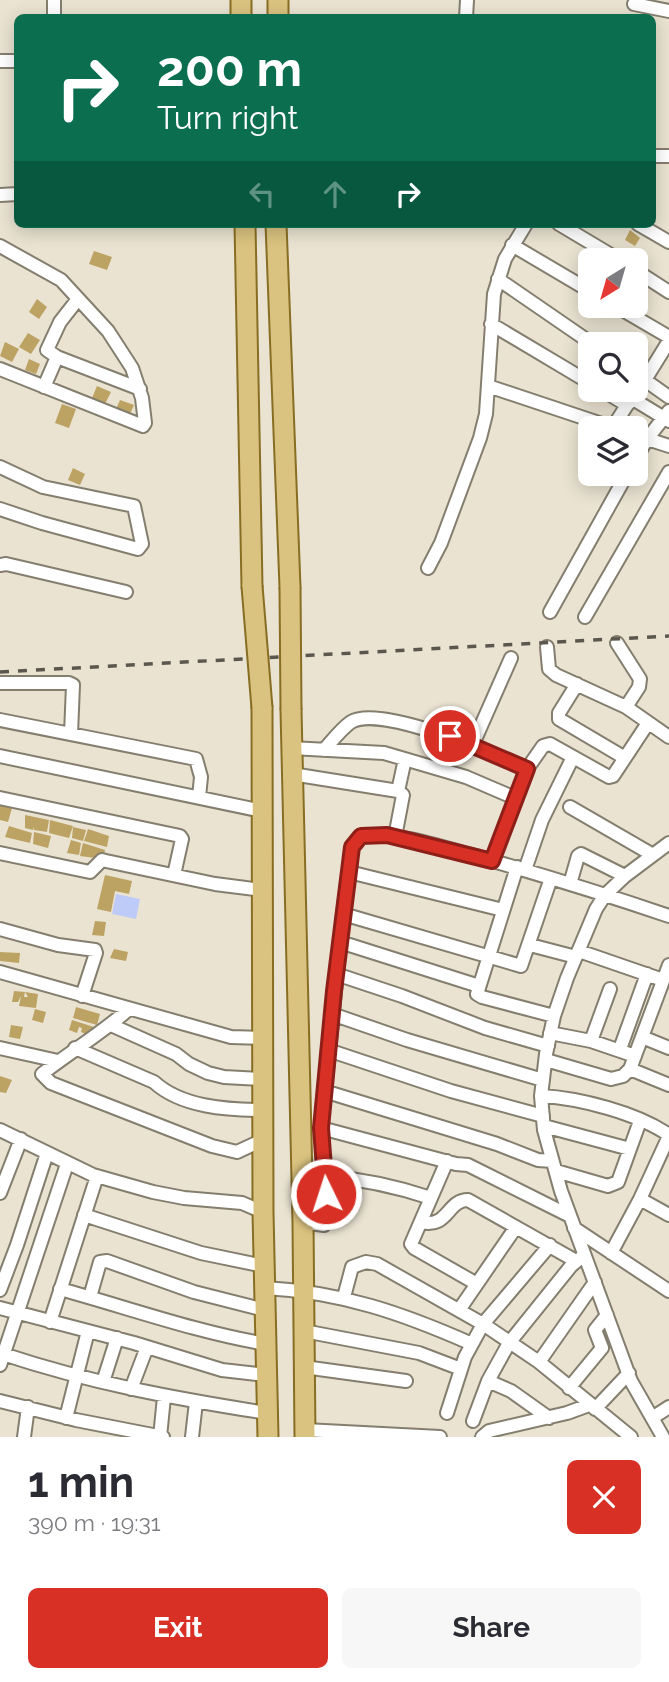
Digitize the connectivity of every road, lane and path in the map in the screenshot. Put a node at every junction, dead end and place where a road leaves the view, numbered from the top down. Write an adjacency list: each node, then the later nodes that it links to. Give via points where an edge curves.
1 (635, 2): 2 (street)
2 (669, 11)
3 (245, 228): 71 (main road, bridge)
4 (275, 228): 58 (main road, bridge)
5 (523, 228): 9 (street)
6 (566, 228): 11 (street)
7 (645, 228): 8 (street)
8 (669, 242)
9 (512, 245): 13 (street); 14 (street)
10 (0, 246): 16 (street, via 61,280)
11 (599, 248)
12 (648, 278): 15 (street)
13 (498, 279): 18 (street); 19 (street)
14 (578, 284)
15 (669, 292)
16 (78, 299): 21 (street, via 47,345 47,351); 28 (street, via 108,331)
17 (635, 318): 20 (street)
18 (491, 324): 24 (street); 26 (street)
19 (578, 334)
20 (669, 339): 22 (street)
21 (57, 357): 27 (street); 28 (street)
22 (648, 368)
23 (0, 369): 27 (street)
24 (578, 376)
25 (648, 382): 29 (street)
26 (488, 386): 31 (street); 43 (street, via 480,438)
27 (44, 387): 28 (street, via 143,426)
28 (140, 389)
29 (669, 397)
30 (630, 402): 32 (street); 33 (street)
31 (579, 416)
32 (622, 416)
33 (667, 417): 34 (street)
34 (648, 432)
35 (648, 439): 36 (street)
36 (669, 446)
37 (0, 467): 41 (street, via 43,487 134,506 142,544 138,549)
38 (669, 472): 40 (street)
39 (620, 486): 45 (street)
40 (665, 487): 46 (street)
41 (0, 509)
42 (0, 565): 44 (street)
43 (428, 568)
44 (126, 592)
45 (550, 612)
46 (585, 617)
47 (617, 643): 52 (street, via 640,679)
48 (547, 647): 51 (street, via 549,669)
49 (511, 658): 57 (street)
50 (0, 683): 55 (street, via 73,685)
51 (577, 684): 52 (street); 62 (street, via 559,719)
52 (626, 707): 54 (street)
53 (0, 720): 55 (street)
54 (648, 723): 56 (street); 62 (street)
55 (71, 734): 67 (street, via 195,759 201,777)
56 (669, 737)
57 (473, 744): 59 (street, via 365,719 351,722); 64 (street)
58 (292, 748): 59 (street); 65 (main road)
59 (324, 750): 63 (street, via 384,753)
60 (0, 756): 67 (street)
61 (573, 757): 62 (street, via 609,777); 64 (street, via 545,744); 77 (street)
62 (625, 758)
63 (404, 759): 66 (street); 69 (street, via 466,777)
64 (527, 769): 69 (street)
65 (292, 774): 66 (street); 144 (main road)
66 (398, 791): 72 (street, via 404,795)
67 (199, 797): 71 (street)
68 (0, 798): 79 (street, via 180,836)
69 (515, 798): 76 (street)
70 (570, 807): 75 (street)
71 (262, 811): 83 (main road)
72 (395, 837): 76 (street); 78 (street, via 361,836 352,847)
73 (669, 843): 75 (street)
74 (0, 853): 79 (street, via 90,872 107,860)
75 (653, 855): 80 (street)
76 (492, 861): 77 (street)
77 (521, 868): 81 (street); 85 (street)
78 (349, 872): 85 (street); 87 (street)
79 (174, 875): 83 (street)
80 (625, 876): 82 (street, via 581,854); 84 (street)
81 (551, 878): 82 (street); 90 (street)
82 (570, 884): 84 (street)
83 (262, 890): 106 (main road)
84 (605, 895): 86 (street); 91 (street)
85 (503, 910): 92 (street)
86 (667, 912)
87 (343, 914): 89 (street); 92 (street)
88 (0, 929): 100 (street, via 95,950)
89 (340, 942): 95 (street); 98 (street)
90 (530, 945): 91 (street); 92 (street, via 521,966)
91 (577, 954): 96 (street); 103 (street)
92 (488, 958): 98 (street)
93 (669, 965): 97 (street)
94 (0, 972): 100 (street)
95 (336, 974): 102 (street); 107 (street, via 485,1028)
96 (647, 974): 97 (street); 112 (street)
97 (663, 980): 105 (street)
98 (480, 986): 103 (street, via 477,993 482,998)
99 (610, 989): 108 (street)
100 (82, 996): 101 (street)
101 (130, 1009): 104 (street); 106 (street, via 231,1037)
102 (332, 1014): 113 (street); 119 (street)
103 (554, 1016): 107 (street)
104 (111, 1025): 110 (street); 118 (street, via 208,1073)
105 (642, 1037): 111 (street); 114 (street)
106 (262, 1038): 118 (main road)
107 (549, 1039): 108 (street); 115 (street)
108 (591, 1041): 112 (street)
109 (0, 1048): 116 (street)
110 (75, 1048): 116 (street); 123 (street, via 192,1102)
111 (669, 1048)
112 (620, 1049): 114 (street)
113 (328, 1050): 121 (street); 124 (street)
114 (635, 1056): 117 (street)
115 (546, 1060): 117 (street, via 611,1079); 119 (street)
116 (58, 1062): 130 (street, via 42,1074 51,1083 200,1142 237,1152)
117 (630, 1069): 120 (street)
118 (262, 1079): 123 (main road)
119 (543, 1080): 122 (street)
120 (669, 1084)
121 (324, 1091): 126 (street); 135 (street, via 487,1140)
122 (541, 1096): 124 (street); 125 (street, via 590,1104)
123 (263, 1110): 130 (main road)
124 (544, 1121): 131 (street); 135 (street)
125 (640, 1121): 128 (street); 131 (street)
126 (321, 1128): 133 (street); 137 (street)
127 (0, 1130): 129 (street)
128 (669, 1135): 140 (street)
129 (21, 1139): 132 (street); 138 (street)
130 (263, 1140): 141 (main road)
131 (630, 1149): 135 (street, via 613,1186)
132 (47, 1153): 134 (street); 156 (street)
133 (447, 1161): 139 (street); 146 (street, via 468,1165)
134 (67, 1164): 136 (street); 164 (street)
135 (554, 1166): 146 (street)
136 (97, 1176): 141 (street, via 184,1198 242,1203); 142 (street)
137 (324, 1176): 139 (street, via 357,1178); 144 (street, via 327,1220 324,1225)
138 (0, 1193)
139 (431, 1198): 145 (street)
140 (640, 1199): 143 (street); 149 (street)
141 (263, 1213): 151 (main road)
142 (84, 1215): 151 (street, via 201,1253); 155 (street)
143 (669, 1215)
144 (303, 1222): 157 (main road)
145 (421, 1222): 147 (street, via 438,1223 468,1200); 153 (street, via 411,1244 414,1248)
146 (572, 1222): 149 (street); 150 (street)
147 (516, 1227): 148 (street); 153 (street)
148 (550, 1245): 150 (street); 167 (street)
149 (611, 1253): 158 (street)
150 (580, 1258): 152 (street); 172 (street)
151 (264, 1266): 154 (main road)
152 (594, 1282): 165 (street); 177 (street)
153 (477, 1284): 163 (street)
154 (265, 1288): 157 (street); 162 (main road)
155 (60, 1289): 159 (street); 166 (street)
156 (0, 1290)
157 (304, 1290): 160 (street); 169 (main road)
158 (669, 1291)
159 (90, 1297): 162 (street, via 100,1262 107,1261 194,1292); 173 (street, via 208,1333)
160 (344, 1297): 163 (street, via 352,1267 366,1262); 174 (street)
161 (0, 1308): 164 (street)
162 (265, 1310): 173 (main road)
163 (459, 1310): 167 (street)
164 (16, 1312): 166 (street); 170 (street)
165 (607, 1315): 180 (street); 186 (street, via 594,1330 602,1348)
166 (50, 1321): 168 (street)
167 (483, 1324): 172 (street); 174 (street)
168 (88, 1331): 171 (street); 182 (street)
169 (304, 1331): 178 (main road); 179 (street, via 419,1353)
170 (4, 1335): 176 (street)
171 (117, 1338): 175 (street); 185 (street)
172 (509, 1343): 177 (street); 184 (street)
173 (266, 1344): 181 (main road)
174 (472, 1344): 179 (street)
175 (147, 1347): 181 (street, via 222,1370); 187 (street)
176 (2, 1359): 182 (street)
177 (539, 1362): 186 (street)
178 (304, 1367): 183 (street); 200 (main road)
179 (461, 1369): 195 (street)
180 (629, 1373): 192 (street); 198 (street)
181 (266, 1375): 194 (main road)
182 (77, 1376): 185 (street); 196 (street)
183 (406, 1381)
184 (488, 1381): 197 (street); 199 (street)
185 (103, 1382): 187 (street)
186 (569, 1388): 192 (street)
187 (131, 1389): 188 (street)
188 (164, 1396): 190 (street); 202 (street)
189 (0, 1401): 191 (street)
190 (196, 1402): 194 (street); 203 (street)
191 (28, 1407): 196 (street); 201 (street)
192 (592, 1407): 197 (street); 207 (street)
193 (669, 1407): 198 (street)
194 (267, 1413): 204 (main road)
195 (447, 1413)
196 (66, 1418): 202 (street)
197 (549, 1418): 206 (street, via 489,1431)
198 (652, 1418): 208 (street)
199 (473, 1421)
200 (305, 1434): 205 (street)
201 (24, 1437)
202 (162, 1437)
203 (192, 1437)
204 (268, 1437)
205 (440, 1437)
206 (482, 1437)
207 (631, 1437)
208 (663, 1437)

